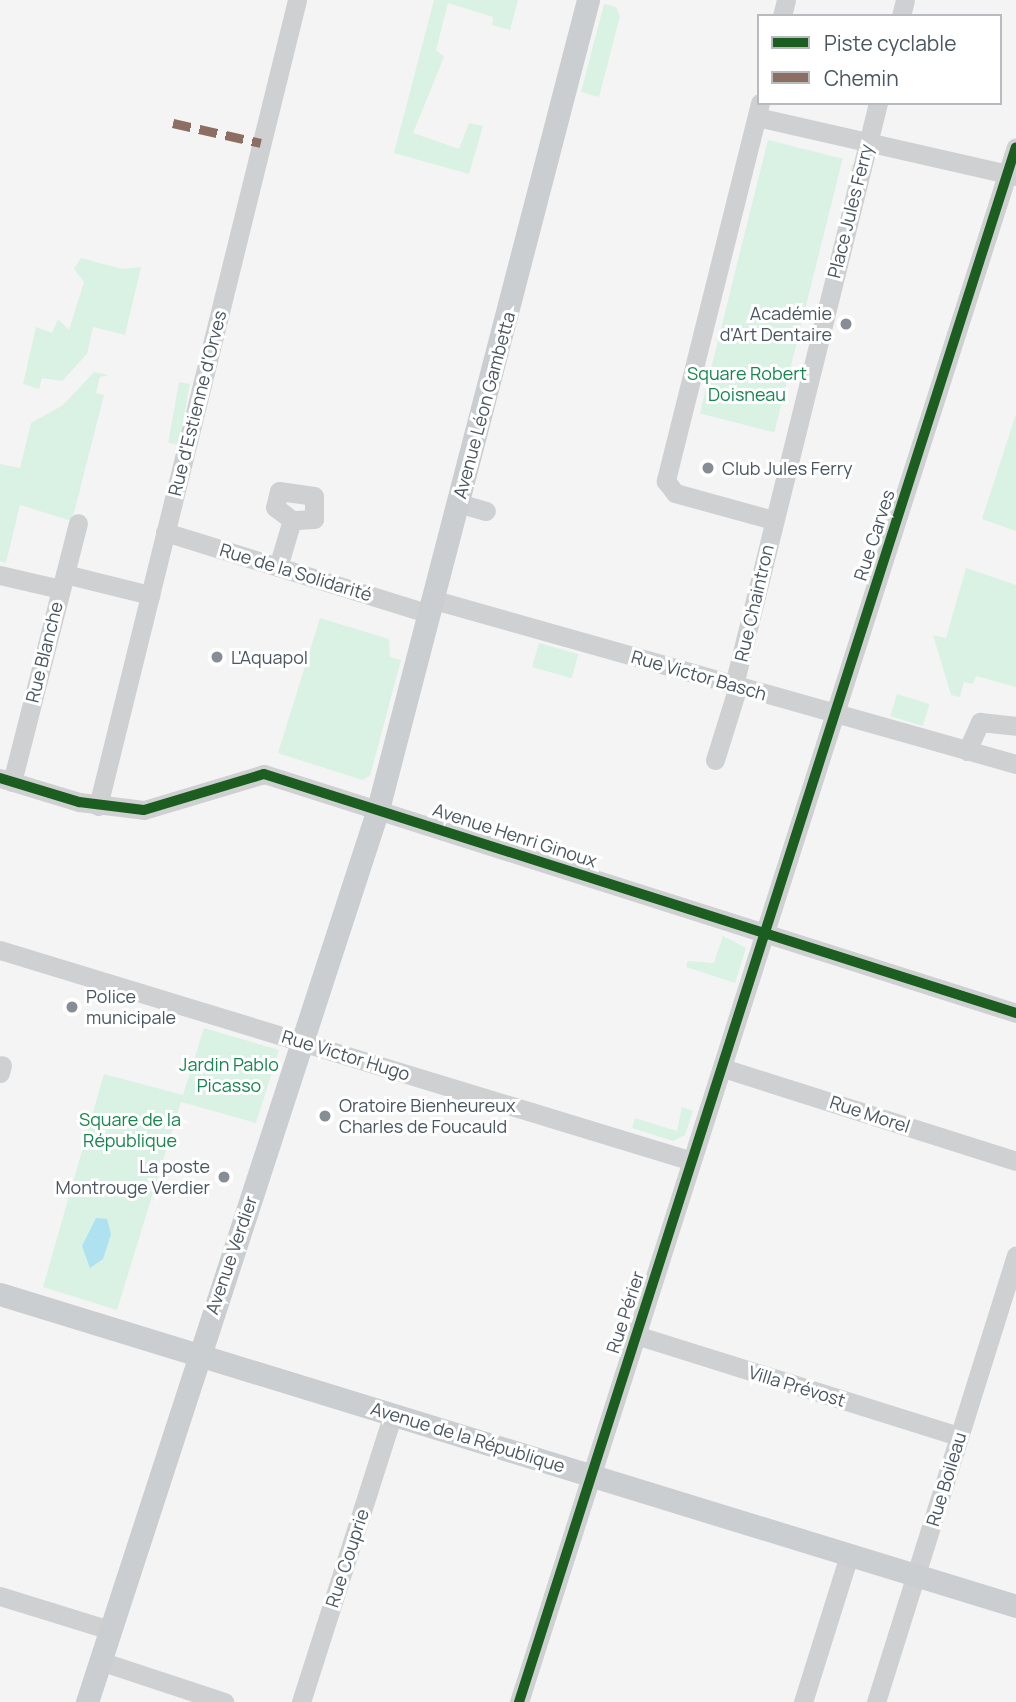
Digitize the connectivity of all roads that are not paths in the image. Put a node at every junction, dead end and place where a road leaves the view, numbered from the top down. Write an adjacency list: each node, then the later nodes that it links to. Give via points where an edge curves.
1 (297, 0): 13 (street, Rue d'Estienne d'Orves)
2 (589, 0): 8 (main road, Avenue Léon Gambetta)
3 (878, 105): 5 (street, Place Jules Ferry)
4 (759, 110): 5 (street); 11 (street, via 666,481 675,493)
5 (869, 141): 7 (street); 11 (street, Place Jules Ferry)
6 (1016, 147): 7 (street, Rue Carves)
7 (1012, 175): 20 (street, Rue Carves)
8 (458, 503): 9 (street); 18 (main road, Avenue Léon Gambetta)
9 (486, 511)
10 (292, 520): 14 (street)
11 (773, 520): 19 (street, Rue Chaintron)
12 (78, 523): 16 (street, Rue Blanche)
13 (165, 532): 14 (street, Rue de la Solidarité); 17 (street, Rue d'Estienne d'Orves)
14 (278, 567): 18 (street, Rue de la Solidarité)
15 (0, 575): 16 (street)
16 (62, 582): 17 (street); 25 (street, Rue Blanche)
17 (150, 595): 26 (street, Rue d'Estienne d'Orves)
18 (429, 606): 19 (street, Rue Victor Basch); 27 (main road, Avenue Léon Gambetta)
19 (736, 685): 20 (street, Rue Victor Basch); 23 (street, Rue Chaintron)
20 (836, 714): 22 (street, Rue Victor Basch); 28 (street, Rue Carves)
21 (1016, 726): 22 (street, via 980,722)
22 (967, 751): 24 (street, Rue Victor Basch)
23 (715, 760)
24 (1016, 764)
25 (6, 780): 26 (street, Avenue Henri Ginoux)
26 (98, 806): 27 (street, Avenue Henri Ginoux, via 145,810 264,774)
27 (377, 809): 28 (street, Avenue Henri Ginoux); 31 (main road, Avenue Verdier)
28 (766, 933): 30 (street, Avenue Henri Ginoux); 32 (street, Rue Périer)
29 (0, 950): 31 (street, Rue Victor Hugo)
30 (1016, 1013)
31 (302, 1041): 33 (street, Rue Victor Hugo); 39 (main road, Avenue Verdier)
32 (723, 1068): 33 (street, Rue Périer); 34 (street, Rue Morel)
33 (692, 1161): 38 (street, Rue Périer)
34 (1016, 1161)
35 (1016, 1255): 37 (street, Rue Boileau)
36 (0, 1294): 39 (main road, Avenue de la République)
37 (1008, 1310): 41 (street, Rue Boileau)
38 (636, 1335): 41 (street, Villa Prévost); 42 (street, Rue Périer)
39 (197, 1355): 40 (main road, Avenue de la République); 47 (main road, Avenue Verdier)
40 (393, 1414): 42 (main road, Avenue de la République); 51 (street, Rue Couprie)
41 (959, 1436): 44 (street, Rue Boileau)
42 (593, 1476): 43 (main road, Avenue de la République); 52 (street, Rue Périer)
43 (849, 1555): 44 (main road, Avenue de la République); 53 (street)
44 (915, 1576): 46 (main road, Avenue de la République); 54 (street, Rue Boileau)
45 (0, 1596): 47 (street)
46 (1016, 1606)
47 (110, 1630): 48 (main road, Avenue Verdier)
48 (100, 1661): 49 (main road, Avenue Verdier); 50 (street)
49 (87, 1702)
50 (224, 1702)
51 (301, 1702)
52 (519, 1702)
53 (803, 1702)
54 (876, 1702)

